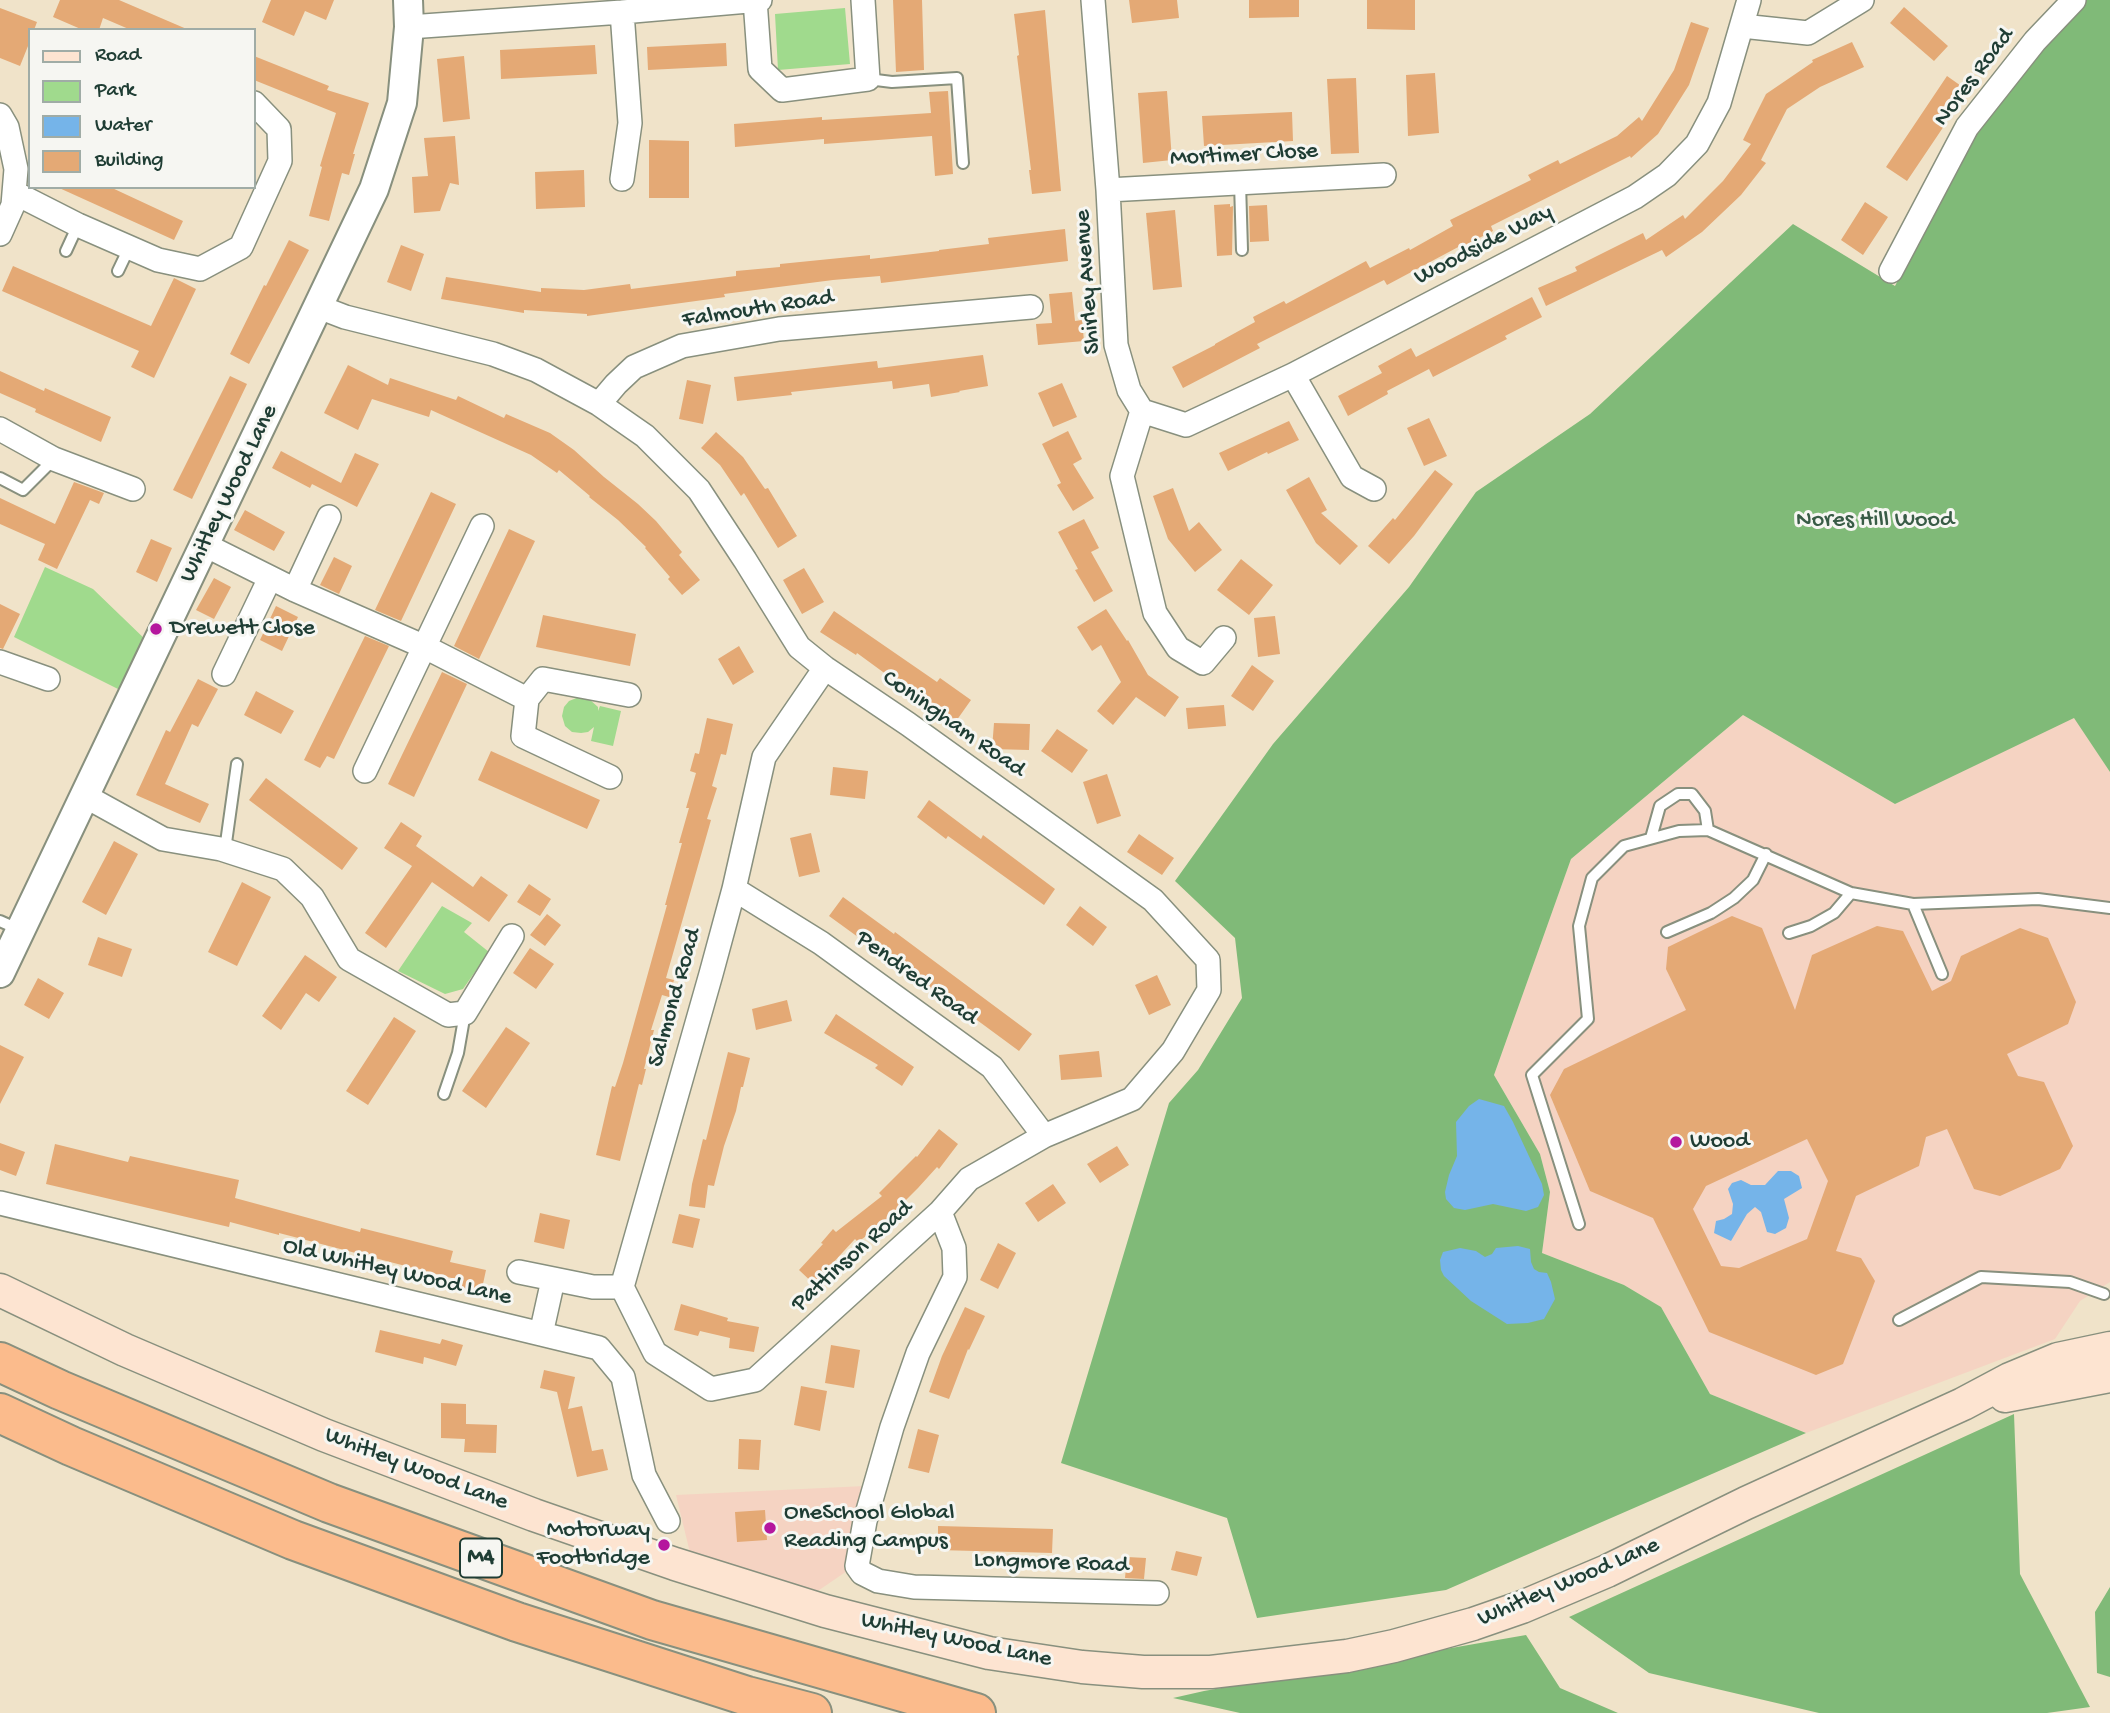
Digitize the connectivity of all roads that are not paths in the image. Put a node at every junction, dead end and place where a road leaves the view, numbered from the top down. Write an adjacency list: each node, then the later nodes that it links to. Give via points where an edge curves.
1 (758, 0): 7 (street); 10 (street, via 761,69 782,90)
2 (863, 0): 10 (street)
3 (1093, 0): 17 (street, Shirley Avenue)
4 (1749, 0): 9 (street, Woodside Way)
5 (1863, 0): 9 (street, via 1808,33)
6 (2074, 0): 25 (street, Nores Road, via 1966,127)
7 (622, 12): 8 (street); 15 (street, via 630,123)
8 (409, 14): 26 (street, Whitley Wood Lane, via 402,103 374,189)
9 (1742, 26): 28 (street, Woodside Way, via 1719,103 1697,144 1667,175 1635,197)
10 (868, 79): 13 (lane, via 957,78)
11 (256, 105): 21 (street, via 279,130 281,161 241,247 200,269)
12 (0, 115): 18 (street, via 16,169)
13 (964, 163)
14 (1384, 175): 16 (street, Mortimer Close)
15 (622, 179)
16 (1240, 183): 17 (street, Mortimer Close); 22 (lane)
17 (1108, 190): 30 (street, Shirley Avenue, via 1116,345 1129,390)
18 (15, 193): 19 (street); 20 (street)
19 (78, 225): 21 (street); 23 (lane)
20 (0, 234)
21 (129, 248): 24 (lane)
22 (1242, 250)
23 (66, 251)
24 (118, 271)
25 (1891, 271)
26 (319, 306): 29 (street, via 345,317 493,354 536,370); 38 (street, Whitley Wood Lane)
27 (1031, 307): 29 (street, Falmouth Road, via 779,329 682,346 634,367)
28 (1293, 375): 30 (street, Woodside Way, via 1186,425); 35 (street, via 1352,477)
29 (599, 404): 44 (street, Coningham Road, via 645,436 699,490 799,647)
30 (1142, 411): 41 (street, via 1122,476 1155,613 1178,648 1203,663)
31 (0, 429): 32 (street)
32 (54, 459): 33 (lane, via 23,490); 34 (street)
33 (0, 478)
34 (133, 489)
35 (1374, 489)
36 (329, 517): 40 (street)
37 (482, 526): 42 (street)
38 (205, 545): 39 (street); 52 (street, Whitley Wood Lane)
39 (270, 578): 40 (street); 45 (street)
40 (295, 590): 42 (street)
41 (1224, 638)
42 (425, 647): 48 (street); 50 (street)
43 (0, 662): 46 (street)
44 (825, 668): 57 (street, Salmond Road, via 764,757); 68 (street, Coningham Road, via 1153,900 1208,960 1209,990 1173,1051)
45 (224, 674)
46 (48, 679)
47 (629, 695): 48 (street, via 543,680)
48 (527, 699): 51 (street, via 523,736)
49 (237, 764): 55 (lane)
50 (365, 771)
51 (610, 777)
52 (85, 796): 55 (street, via 163,839); 61 (street, Whitley Wood Lane)
53 (1708, 830): 54 (lane); 54 (lane, via 1705,811 1692,794 1678,794 1660,806); 56 (lane)
54 (1651, 838): 73 (lane, via 1624,846 1592,878 1579,926 1588,1019 1532,1075)
55 (225, 850): 67 (street, via 283,869 312,897 348,959 448,1015)
56 (1766, 854): 58 (lane); 62 (lane, via 1753,880 1734,898)
57 (734, 889): 70 (street, Pendred Road, via 821,943 992,1067); 76 (street, Salmond Road)
58 (1851, 893): 59 (lane); 63 (lane, via 1834,913)
59 (1913, 904): 60 (lane, via 2038,899); 66 (lane)
60 (2110, 908)
61 (10, 925): 65 (street, Whitley Wood Lane)
62 (1667, 932)
63 (1789, 933)
64 (512, 936): 67 (street)
65 (0, 973)
66 (1942, 974)
67 (465, 1013): 69 (lane, via 458,1053)
68 (1145, 1084): 70 (street, Pattinson Road, via 1132,1099)
69 (443, 1094)
70 (1044, 1136): 72 (street, Pattinson Road, via 968,1179)
71 (0, 1203): 80 (street, Old Whitley Wood Lane)
72 (940, 1212): 76 (street, Pattinson Road, via 755,1380 712,1389 655,1353); 87 (street, Longmore Road, via 954,1248 956,1277 918,1353 884,1453 857,1566 878,1581 914,1587)
73 (1578, 1224)
74 (519, 1272): 75 (street)
75 (553, 1280): 76 (street); 80 (street)
76 (622, 1287)
77 (0, 1290): 84 (main road, Whitley Wood Lane, via 125,1350 324,1435 534,1515 825,1611 1001,1655 1110,1670 1211,1672 1282,1665 1359,1654 1473,1624 1607,1571)
78 (2104, 1294): 79 (lane, via 2070,1282 1981,1277)
79 (1899, 1320)
80 (541, 1334): 86 (street, Old Whitley Wood Lane, via 599,1348 623,1377 644,1475)
81 (2110, 1348): 84 (main road, Whitley Wood Lane, via 2059,1359)
82 (0, 1362): 89 (highway, M4, via 329,1503 639,1615)
83 (2110, 1376): 84 (main road, Whitley Wood Lane)
84 (1963, 1404)
85 (0, 1413): 88 (highway, M4, via 293,1540 517,1622)
86 (668, 1521)
87 (1157, 1593)
88 (813, 1713)
89 (976, 1713)

